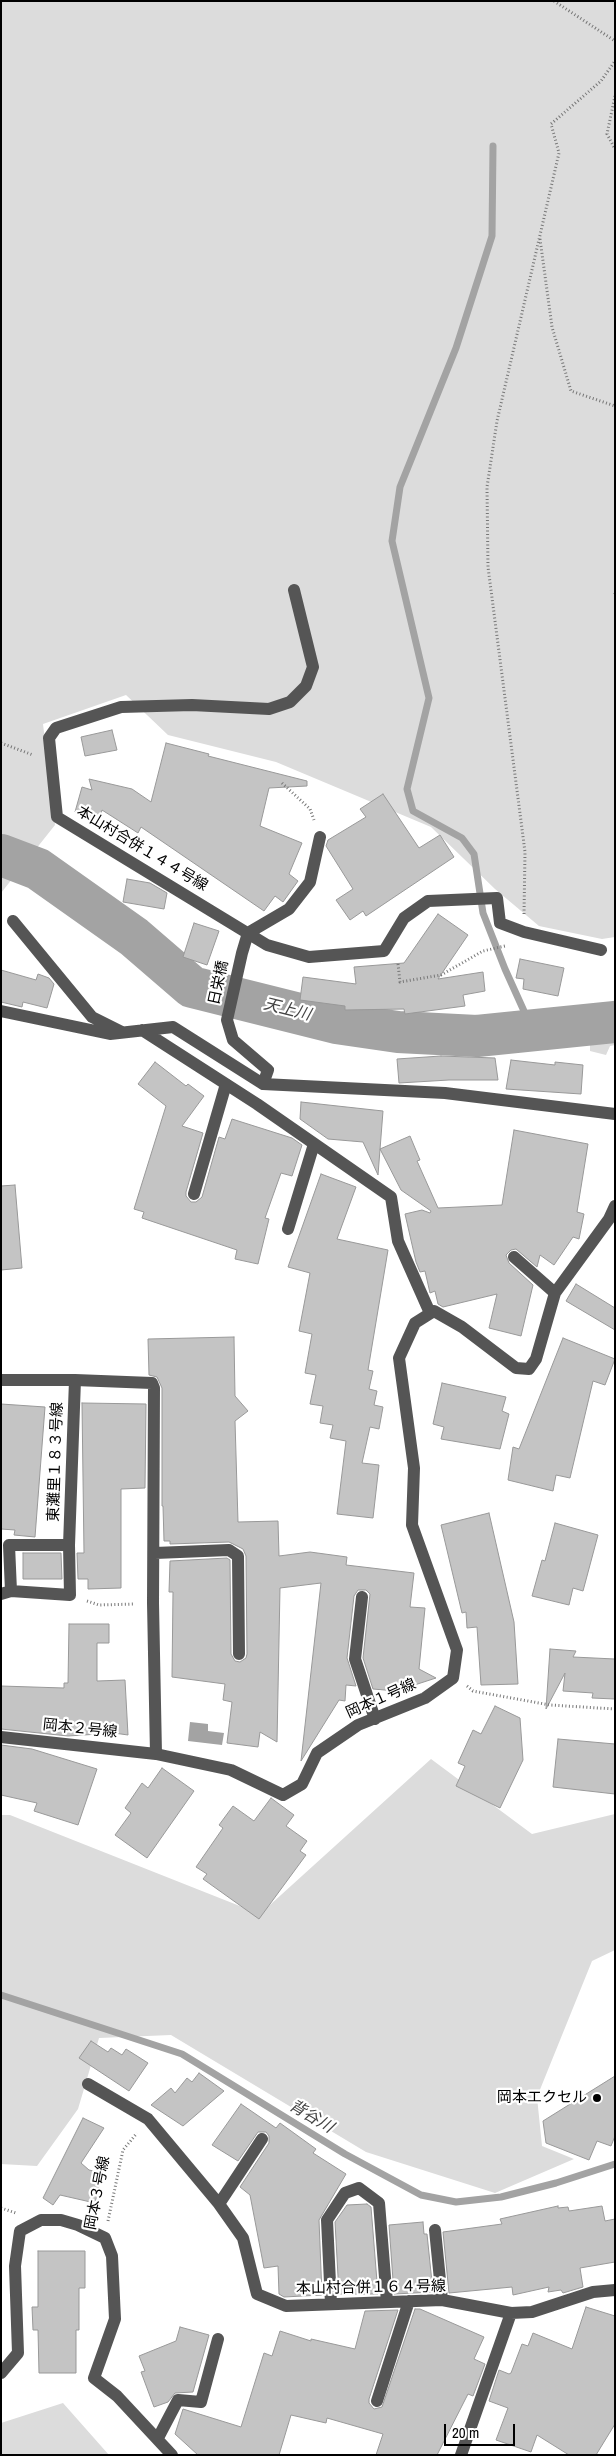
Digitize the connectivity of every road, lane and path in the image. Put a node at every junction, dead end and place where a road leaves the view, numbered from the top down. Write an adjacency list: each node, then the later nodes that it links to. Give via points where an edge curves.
1 (554, 1): 2 (path)
2 (615, 41)
3 (615, 61): 6 (path, via 601,81 551,124 559,153)
4 (615, 96): 5 (path, via 607,134)
5 (615, 149)
6 (540, 236): 7 (path, via 552,328 570,391); 14 (path, via 497,421 486,487 488,567 525,852)
7 (615, 406)
8 (294, 590): 10 (street, 本山村合併１４４号線, via 313,667 306,686 290,702 269,709 192,705 121,707 56,728 48,738)
9 (1, 743): 10 (path)
10 (51, 762): 15 (street, 本山村合併１４４号線, via 57,817)
11 (282, 783): 12 (path, via 310,809)
12 (320, 837): 15 (street, via 310,882 305,889 289,909)
13 (14, 921): 21 (street, via 92,1017)
14 (524, 932): 15 (street, 本山村合併１４４号線, via 500,923 497,898 428,901 404,918 384,951 308,957 266,945); 17 (street, 本山村合併１４４号線)
15 (248, 933): 23 (street, 日栄橋, via 227,1020 233,1040 268,1070)
16 (502, 946): 18 (path, via 483,951 441,975)
17 (601, 950)
18 (400, 982)
19 (1, 1011): 21 (street, via 110,1034)
20 (142, 1030): 21 (street); 22 (street); 23 (street, via 173,1027)
21 (122, 1032)
22 (226, 1084): 25 (street); 26 (street)
23 (263, 1084): 24 (street, via 445,1093)
24 (615, 1114)
25 (314, 1144): 28 (street); 31 (street, via 391,1197 398,1242)
26 (194, 1194)
27 (615, 1206): 30 (street)
28 (288, 1229)
29 (514, 1257): 30 (street)
30 (555, 1293): 31 (street, via 536,1359 529,1369 516,1368 462,1327 434,1311)
31 (430, 1313): 41 (street, via 415,1323 398,1358 414,1468 412,1525 457,1650)
32 (1, 1380): 33 (street)
33 (75, 1380): 34 (street, 東灘里１８３号線); 35 (street, via 152,1383)
34 (69, 1545): 36 (street, via 9,1544); 37 (street, 東灘里１８３号線)
35 (155, 1553): 39 (street); 40 (street, via 229,1550 238,1556)
36 (6, 1593): 37 (street)
37 (70, 1595): 39 (path, via 99,1605)
38 (362, 1597): 43 (street, via 355,1659)
39 (153, 1603): 45 (street)
40 (239, 1654)
41 (453, 1678): 42 (path, via 473,1690 550,1705); 43 (street, 岡本１号線, via 425,1698)
42 (615, 1709)
43 (375, 1718): 45 (street, 岡本１号線, via 317,1753 302,1784 283,1795 231,1770)
44 (1, 1737): 45 (street, 岡本２号線)
45 (156, 1754)
46 (88, 2084): 47 (street, 本山村合併１６４号線)
47 (148, 2119): 49 (street, 本山村合併１６４号線); 51 (path, 岡本３号線, via 123,2150)
48 (262, 2139): 49 (street)
49 (219, 2204): 56 (street, 本山村合併１６４号線, via 243,2238 257,2294 286,2306)
50 (435, 2230): 53 (street)
51 (105, 2238): 59 (street, via 61,2220 41,2220 20,2231 15,2266 18,2354); 61 (street, 岡本３号線, via 112,2256 115,2319 94,2378 117,2396)
52 (615, 2290): 57 (street, 本山村合併１６４号線, via 593,2292 532,2312)
53 (442, 2300): 54 (street, 本山村合併１６４号線); 57 (street, 本山村合併１６４号線)
54 (409, 2301): 55 (street, 本山村合併１６４号線); 60 (street)
55 (387, 2302): 56 (street, 本山村合併１６４号線); 56 (street, via 379,2203 360,2188 345,2193 327,2220)
56 (331, 2304)
57 (511, 2313): 63 (street)
58 (218, 2339): 61 (street, via 201,2402 178,2400)
59 (1, 2373)
60 (377, 2401)
61 (158, 2438): 62 (street, 岡本３号線)
62 (172, 2455)
63 (461, 2455)

